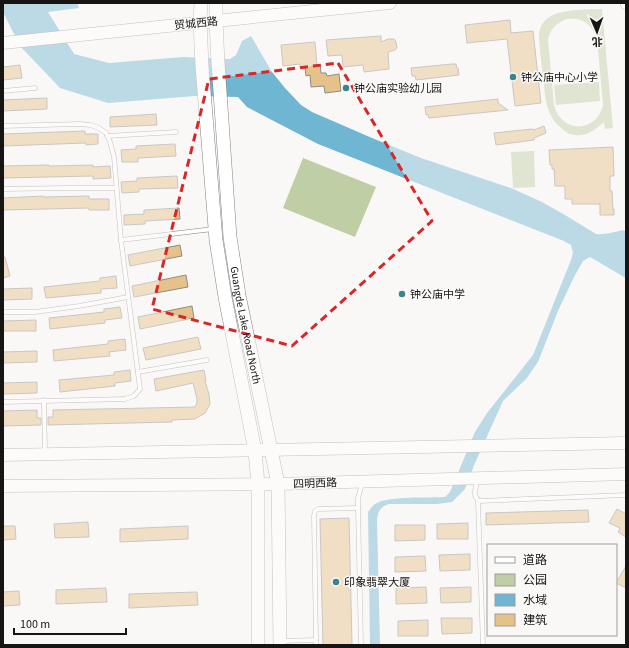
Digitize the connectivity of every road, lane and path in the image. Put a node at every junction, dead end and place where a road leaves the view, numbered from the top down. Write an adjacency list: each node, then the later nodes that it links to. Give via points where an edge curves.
1 (201, 3): 5 (main road, Guangde Lake Road North)
2 (216, 3): 4 (main road, Guangde Lake Road North)
3 (390, 3): 4 (main road, 贸城西路)
4 (216, 21): 5 (main road, 贸城西路); 23 (main road, Guangde Lake Road North, via 231,244)
5 (200, 22): 6 (main road, 贸城西路); 14 (main road, Guangde Lake Road North)
6 (3, 43)
7 (35, 88): 8 (lane)
8 (3, 91)
9 (3, 126): 11 (lane, via 85,124 99,128)
10 (176, 132): 11 (lane)
11 (107, 136): 12 (lane, via 114,156)
12 (116, 188): 13 (lane); 15 (lane)
13 (3, 189)
14 (215, 229): 15 (lane); 24 (main road, Guangde Lake Road North, via 225,298)
15 (121, 240): 16 (lane)
16 (128, 297): 17 (lane, via 35,312); 19 (lane)
17 (3, 312)
18 (207, 360): 19 (lane)
19 (138, 372): 20 (lane, via 140,389 134,396 125,399)
20 (44, 400): 21 (lane); 25 (lane)
21 (3, 402)
22 (626, 443): 23 (main road)
23 (271, 450): 24 (main road); 31 (main road, Guangde Lake Road North)
24 (255, 451): 25 (main road); 30 (main road, Guangde Lake Road North)
25 (46, 454): 26 (main road)
26 (3, 455)
27 (626, 474): 28 (main road, 四明西路)
28 (474, 478): 29 (main road, 四明西路); 34 (lane, via 477,483 474,493)
29 (363, 482): 31 (main road, 四明西路); 35 (lane)
30 (258, 484): 31 (main road, 四明西路); 32 (main road, 四明西路); 38 (main road, Guangde Lake Road North)
31 (278, 484): 37 (main road, Guangde Lake Road North)
32 (3, 486)
33 (626, 495): 34 (lane)
34 (479, 501): 41 (lane)
35 (358, 508): 36 (lane, via 315,511); 40 (lane)
36 (316, 640): 37 (lane); 39 (lane)
37 (280, 643)
38 (258, 645)
39 (316, 645)
40 (361, 645)
41 (483, 645)

